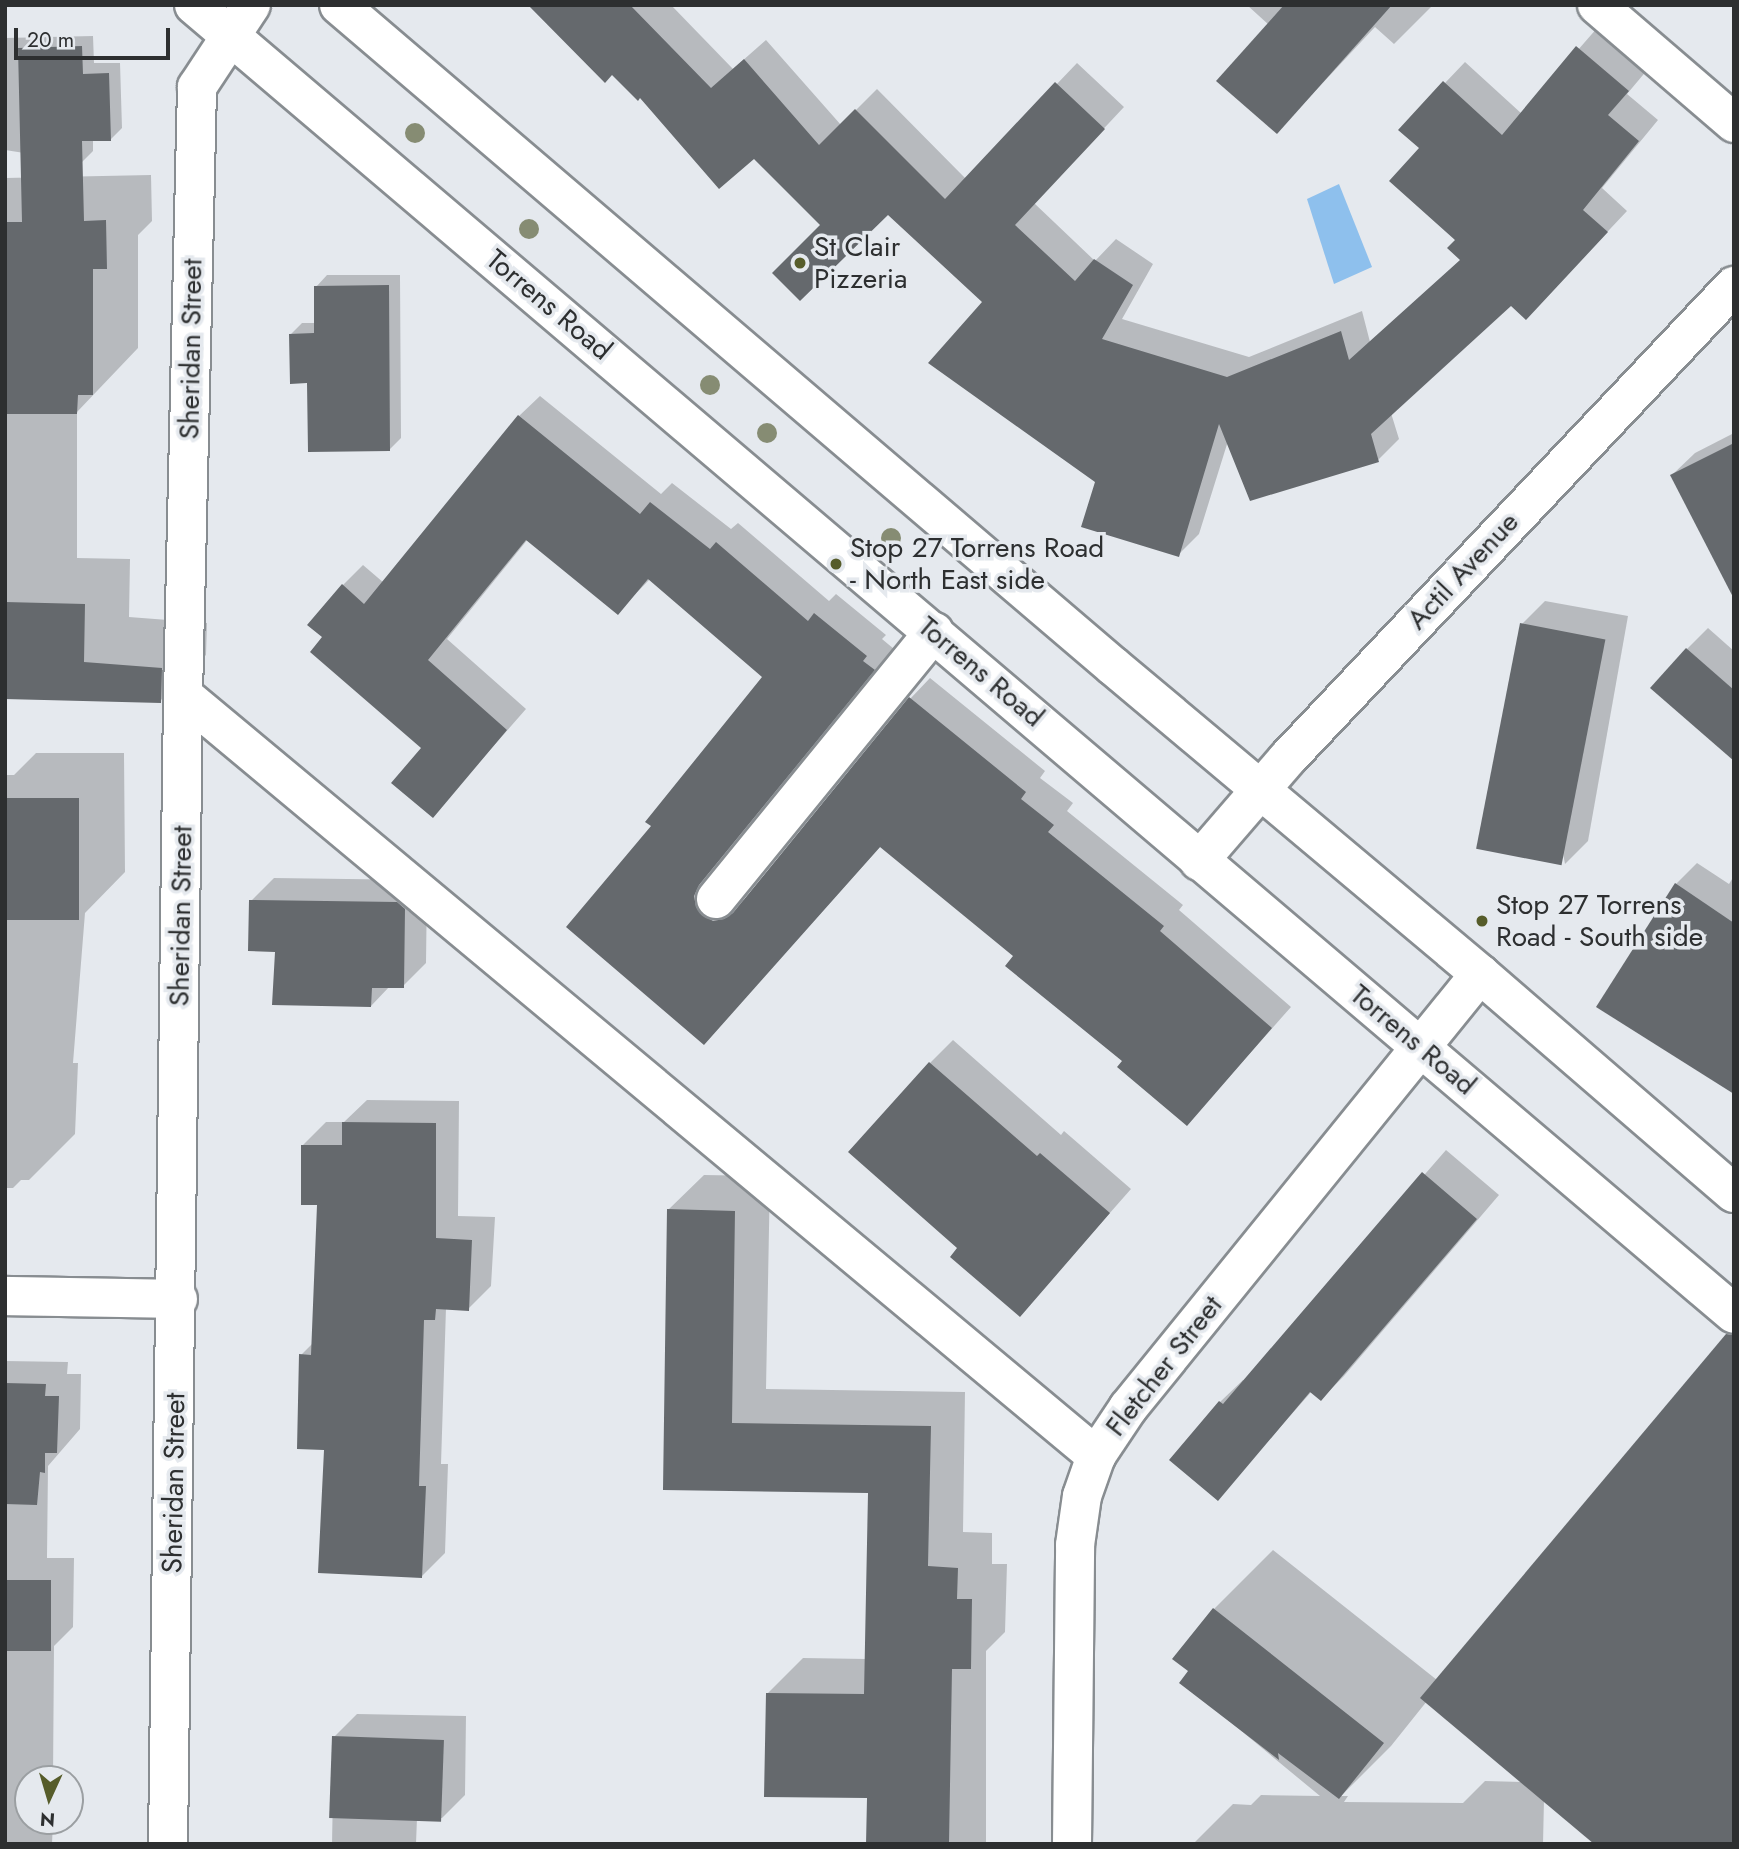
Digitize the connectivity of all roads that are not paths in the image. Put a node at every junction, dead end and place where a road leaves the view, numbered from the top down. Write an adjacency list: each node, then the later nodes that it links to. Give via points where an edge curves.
1 (194, 5): 4 (street, Torrens Road)
2 (339, 5): 9 (street)
3 (1597, 5): 5 (street)
4 (241, 20): 7 (street, Torrens Road); 8 (street, Sheridan Street, via 197,87)
5 (1734, 123)
6 (1734, 286): 9 (street, Actil Avenue)
7 (934, 632): 10 (street, Torrens Road); 11 (street)
8 (183, 695): 16 (street, Sheridan Street); 18 (street)
9 (1261, 791): 10 (street, Actil Avenue); 12 (street)
10 (1199, 861): 13 (street, Torrens Road)
11 (716, 899)
12 (1480, 974): 13 (street, Fletcher Street); 14 (street)
13 (1420, 1045): 17 (street, Torrens Road); 18 (street, Fletcher Street, via 1128,1408)
14 (1734, 1194)
15 (5, 1296): 16 (street)
16 (177, 1299): 19 (street, Sheridan Street)
17 (1734, 1314)
18 (1097, 1456): 20 (street, Fletcher Street, via 1082,1496 1075,1545)
19 (168, 1844)
20 (1072, 1844)

